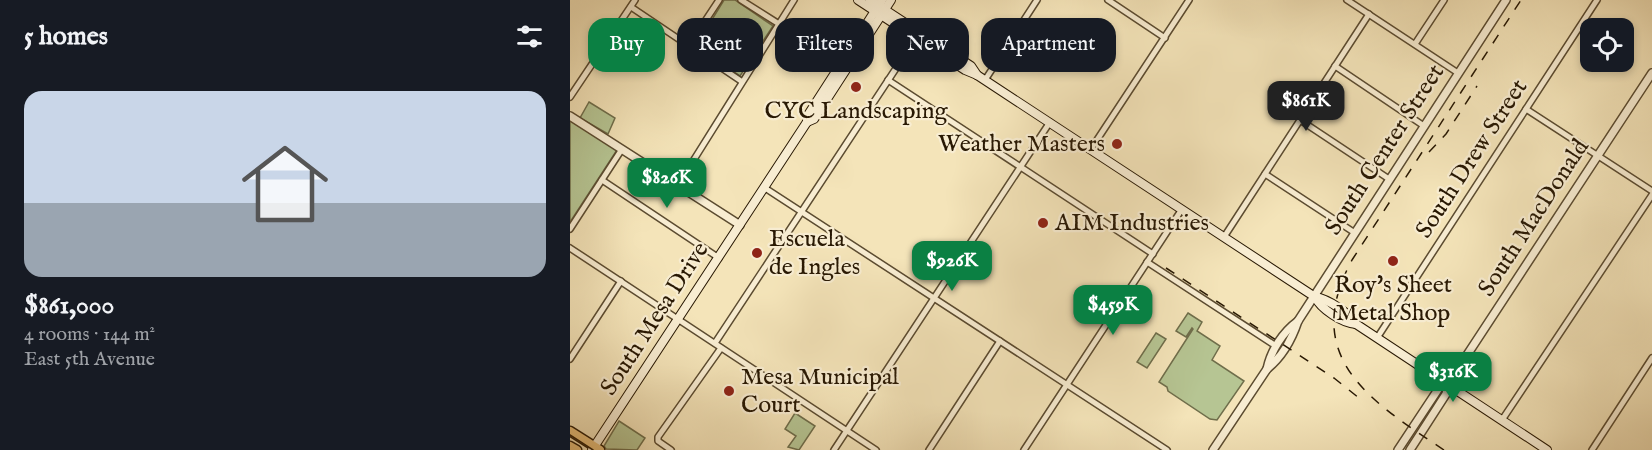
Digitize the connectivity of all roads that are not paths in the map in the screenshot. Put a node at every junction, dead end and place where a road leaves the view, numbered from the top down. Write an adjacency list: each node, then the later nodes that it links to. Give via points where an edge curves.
1 (635, 0): 15 (street)
2 (719, 0): 18 (street)
3 (741, 0): 21 (street)
4 (794, 0): 19 (street)
5 (858, 0): 16 (main road)
6 (870, 0): 16 (main road)
7 (891, 0): 16 (main road, South Mesa Drive)
8 (1037, 0): 34 (street)
9 (1108, 0): 23 (street)
10 (1189, 0): 23 (street)
11 (1347, 0): 17 (street)
12 (1444, 0): 25 (street)
13 (1506, 0): 30 (street, South Center Street)
14 (1597, 0): 37 (street, South Drew Street)
15 (630, 7): 24 (street); 36 (street)
16 (881, 8): 20 (main road); 32 (main road, via 971,66); 50 (main road, South Mesa Drive, via 808,115)
17 (1369, 14): 25 (street); 26 (street)
18 (707, 18)
19 (783, 18)
20 (893, 18)
21 (775, 21)
22 (775, 30): 35 (street)
23 (1164, 38): 43 (street)
24 (677, 39)
25 (1415, 44): 30 (street)
26 (1335, 66): 39 (street); 41 (street)
27 (727, 72): 35 (street)
28 (893, 72): 33 (street)
29 (969, 72): 32 (main road)
30 (1458, 73): 41 (street, South Center Street)
31 (1652, 73): 44 (street, South MacDonald)
32 (977, 75): 34 (main road)
33 (888, 80): 45 (street); 53 (street)
34 (986, 80): 40 (main road)
35 (741, 81): 49 (street, via 742,87)
36 (570, 97)
37 (1526, 110): 44 (street); 67 (street, South Drew Street)
38 (570, 116): 42 (street)
39 (1300, 120): 46 (street); 47 (street)
40 (1050, 122): 43 (main road); 45 (street)
41 (1424, 126): 47 (street, South Center Street)
42 (622, 149): 48 (street); 49 (street)
43 (1091, 149): 52 (main road)
44 (1598, 156): 51 (street); 76 (street, South MacDonald)
45 (1020, 167): 59 (street); 64 (street)
46 (1265, 174): 56 (street); 57 (street)
47 (1389, 179): 56 (street, South Center Street)
48 (602, 180): 55 (street); 60 (street)
49 (678, 185): 54 (street)
50 (765, 188): 53 (street); 54 (main road, South Mesa Drive)
51 (1652, 193): 77 (street)
52 (1182, 209): 57 (main road); 59 (street)
53 (802, 212): 64 (street); 69 (street)
54 (740, 225): 60 (main road, South Mesa Drive)
55 (570, 229)
56 (1355, 233): 63 (street, South Center Street)
57 (1224, 237): 63 (main road)
58 (570, 248): 62 (street)
59 (1153, 254): 61 (street)
60 (719, 258): 65 (main road, South Mesa Drive)
61 (1147, 262): 70 (street); 75 (street)
62 (621, 281): 65 (street); 73 (street)
63 (1315, 297): 66 (street, South Center Street); 67 (main road, via 1349,324 1356,324)
64 (934, 298): 68 (street); 78 (street)
65 (678, 319): 69 (street); 81 (main road, South Mesa Drive)
66 (1298, 321): 70 (street, South Center Street); 74 (street, South Center Street, via 1276,362)
67 (1377, 338): 76 (main road)
68 (1000, 341): 75 (street); 87 (street)
69 (716, 343): 71 (street)
70 (1276, 346): 74 (street, South Center Street)
71 (721, 348): 78 (street); 84 (street, via 658,437 657,441)
72 (1652, 358): 93 (street)
73 (570, 359)
74 (1267, 369): 90 (street, South Center Street)
75 (1067, 384): 88 (street); 89 (street)
76 (1448, 384): 77 (main road); 82 (street, South MacDonald, via 1446,394); 91 (street, South MacDonald, via 1439,388)
77 (1502, 420): 92 (main road)
78 (847, 430): 85 (street); 86 (street)
79 (570, 431): 81 (main road)
80 (570, 446): 83 (main road)
81 (596, 449)
82 (1410, 449)
83 (577, 450)
84 (671, 450)
85 (834, 450)
86 (876, 450)
87 (929, 450)
88 (1024, 450)
89 (1167, 450)
90 (1214, 450)
91 (1398, 450)
92 (1547, 450)
93 (1592, 450)

